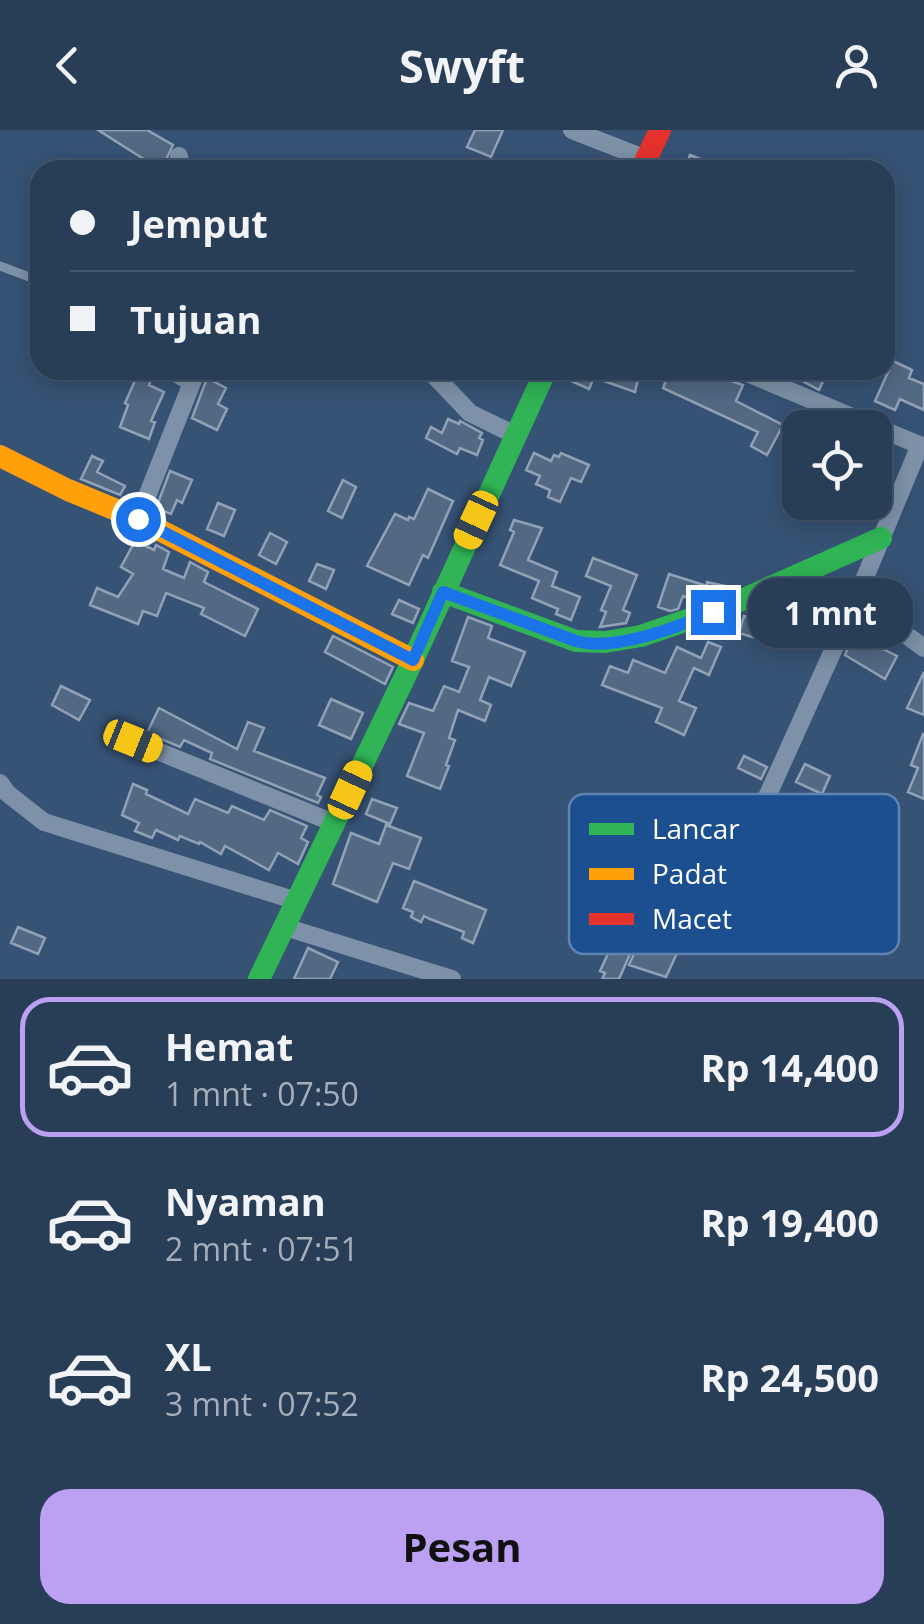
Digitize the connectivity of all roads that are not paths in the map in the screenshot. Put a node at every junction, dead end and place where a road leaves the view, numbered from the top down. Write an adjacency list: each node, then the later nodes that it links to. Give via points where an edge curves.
1 (572, 130): 3 (street)
2 (660, 130): 4 (street)
3 (634, 160)
4 (646, 160)
5 (0, 266): 6 (lane)
6 (30, 277)
7 (192, 380): 14 (street)
8 (439, 380): 11 (street, via 470,413)
9 (541, 380): 11 (street)
10 (764, 380): 12 (street)
11 (515, 435): 16 (street)
12 (922, 446): 15 (street)
13 (0, 456): 14 (street)
14 (138, 519): 19 (street)
15 (881, 538): 16 (street, via 685,624 598,645); 17 (street)
16 (443, 592): 19 (street)
17 (854, 604): 18 (street); 22 (street)
18 (924, 648)
19 (409, 658): 23 (street)
20 (133, 741): 23 (street)
21 (0, 783): 24 (street, via 44,822)
22 (768, 794)
23 (334, 823): 24 (street)
24 (298, 901): 25 (street)
25 (285, 926): 26 (street); 27 (street)
26 (259, 979)
27 (452, 979)

